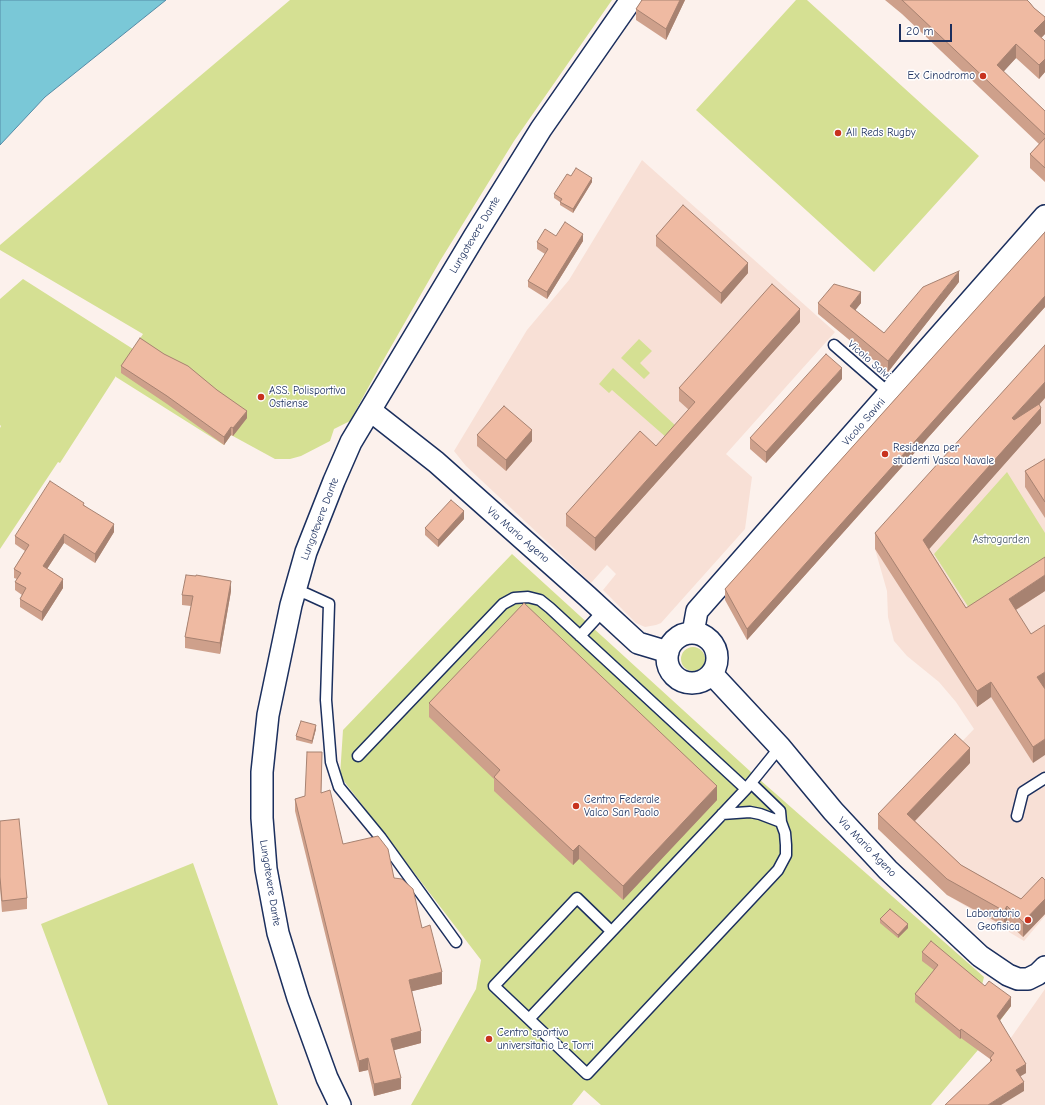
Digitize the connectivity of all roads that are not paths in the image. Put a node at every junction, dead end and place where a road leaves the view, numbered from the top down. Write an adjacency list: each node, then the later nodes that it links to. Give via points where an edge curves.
1 (630, 0): 5 (street, Lungotevere Dante, via 541,129)
2 (1045, 216): 4 (street, Vicolo Savini)
3 (834, 345): 4 (lane, Vicolo Salvi)
4 (889, 393): 8 (street, Vicolo Savini, via 697,611)
5 (370, 411): 6 (street, Lungotevere Dante, via 351,442 334,481 306,552); 7 (street, Via Mario Ageno, via 436,462)
6 (295, 590): 20 (lane, via 328,604 326,700 331,762 339,787 381,838); 23 (street, Lungotevere Dante, via 268,715 262,772 266,869 278,933 298,998 327,1078)
7 (603, 611): 9 (lane); 10 (street, Via Mario Ageno, via 638,643)
8 (693, 633): 10 (street, via 677,638); 11 (street, via 708,638 713,644 717,659)
9 (580, 636): 13 (lane, via 540,600 528,597 508,601); 15 (lane)
10 (668, 652): 11 (street, via 670,669 682,681 698,683)
11 (712, 674): 12 (street, Via Mario Ageno)
12 (780, 747): 15 (lane); 21 (street, Via Mario Ageno, via 833,811 888,870 980,956 1018,979 1028,979)
13 (358, 756)
14 (1045, 778): 17 (lane, via 1023,792)
15 (748, 786): 16 (lane); 18 (lane, via 780,811)
16 (722, 814): 18 (lane, via 750,812); 19 (lane)
17 (1017, 816)
18 (781, 822): 22 (lane, via 785,833 786,855 778,870 587,1074)
19 (612, 931): 22 (lane); 22 (lane, via 577,898 494,986)
20 (456, 942)
21 (1045, 967)
22 (529, 1018)
23 (340, 1105)

